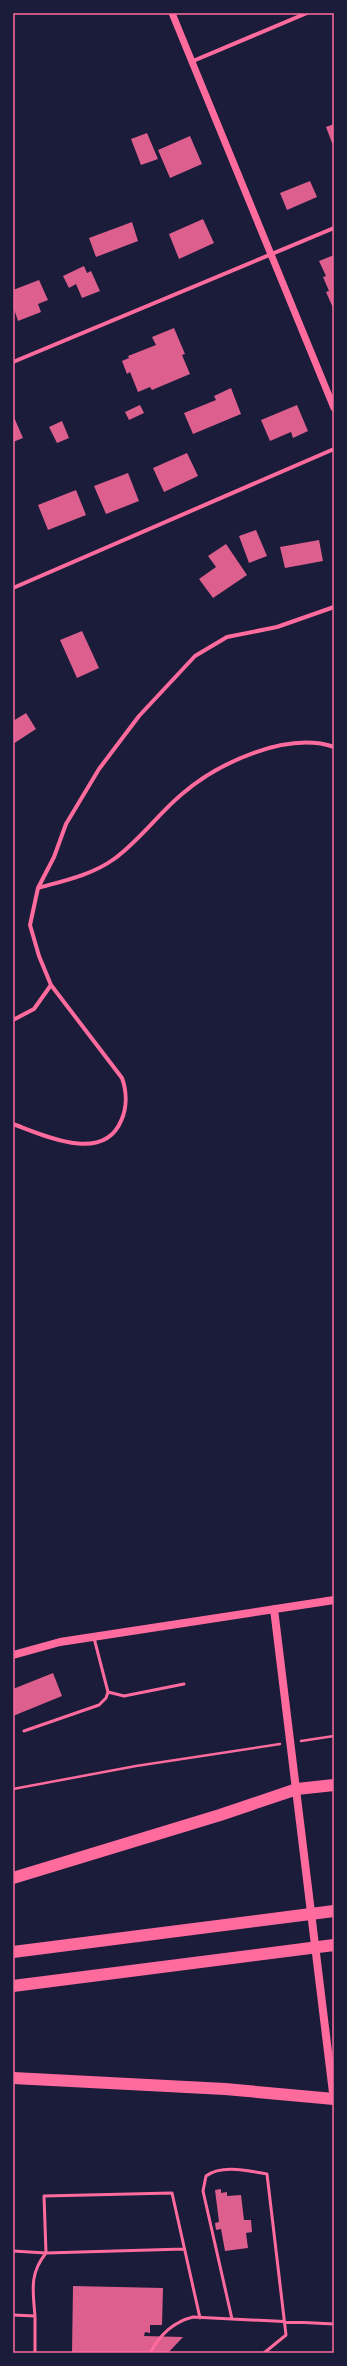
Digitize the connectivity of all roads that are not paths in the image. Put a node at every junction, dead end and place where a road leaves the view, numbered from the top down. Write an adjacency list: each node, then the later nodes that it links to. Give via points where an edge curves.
1 (172, 13): 3 (street)
2 (307, 13): 3 (street)
3 (193, 61): 5 (street)
4 (334, 228): 5 (street)
5 (271, 253): 6 (street); 7 (street)
6 (13, 362)
7 (334, 408)
8 (334, 449): 9 (street)
9 (13, 588)
10 (334, 607): 12 (street, via 277,627 227,637 195,656 139,716 99,769 66,824 54,857)
11 (334, 746): 12 (street, via 309,742 288,744 256,753 225,766 183,793 128,848 112,860 73,878)
12 (38, 888): 13 (street, via 30,925)
13 (51, 985): 14 (street, via 34,1009); 15 (street, via 117,1071 124,1090 124,1113 111,1135 82,1144 56,1140)
14 (13, 1020)
15 (13, 1124)
16 (334, 1600): 17 (main road)
17 (274, 1609): 18 (main road); 24 (main road)
18 (93, 1636): 19 (main road); 21 (lane)
19 (13, 1655)
20 (184, 1684): 21 (lane, via 124,1696)
21 (108, 1692): 22 (lane, via 100,1705)
22 (24, 1732)
23 (334, 1785): 24 (highway)
24 (297, 1789): 25 (highway, via 212,1818); 31 (main road)
25 (13, 1878)
26 (334, 1911): 28 (highway)
27 (334, 1945): 29 (highway)
28 (13, 1952)
29 (13, 1986)
30 (13, 2078): 31 (highway, via 225,2089)
31 (334, 2100)
32 (184, 2249): 34 (lane); 34 (lane, via 172,2193 44,2196); 37 (lane)
33 (13, 2252): 34 (lane)
34 (46, 2253): 36 (lane, via 36,2265 33,2280)
35 (13, 2314): 36 (lane)
36 (35, 2316): 41 (lane)
37 (200, 2318): 38 (lane); 42 (lane, via 185,2319 172,2326)
38 (232, 2319): 39 (lane); 39 (lane, via 203,2191 203,2182 211,2172 227,2170 267,2174)
39 (284, 2322): 40 (lane); 43 (lane, via 286,2335)
40 (334, 2324)
41 (35, 2353)
42 (150, 2353)
43 (264, 2353)

